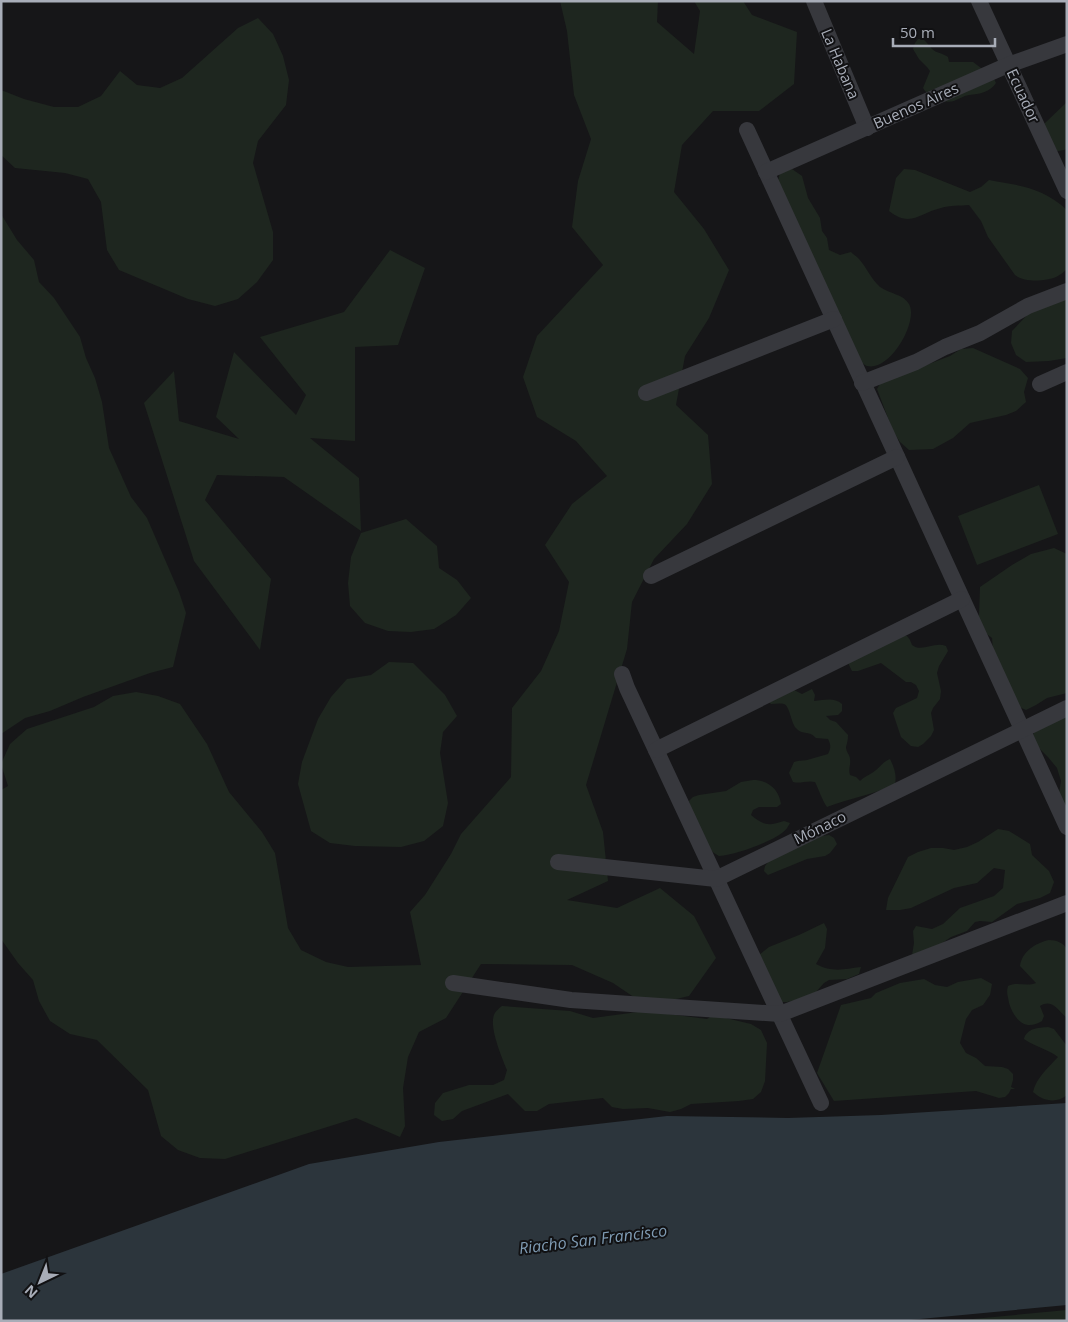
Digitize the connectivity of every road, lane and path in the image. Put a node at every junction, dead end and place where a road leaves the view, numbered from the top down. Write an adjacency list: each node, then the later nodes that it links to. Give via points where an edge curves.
1 (814, 1): 5 (street, La Habana)
2 (979, 1): 4 (street, Ecuador)
3 (1067, 44): 4 (street, Buenos Aires)
4 (1008, 65): 5 (street, Buenos Aires); 8 (street, Ecuador)
5 (866, 128): 7 (street, Buenos Aires)
6 (747, 130): 7 (street)
7 (766, 172): 10 (street)
8 (1067, 191)
9 (1067, 291): 12 (street, via 1028,306 980,333 916,362)
10 (834, 319): 12 (street); 14 (street)
11 (1067, 372): 13 (street)
12 (862, 383): 15 (street)
13 (1040, 384)
14 (646, 392)
15 (897, 457): 16 (street); 17 (street)
16 (651, 576)
17 (962, 599): 20 (street); 21 (street)
18 (622, 674): 21 (street)
19 (1067, 708): 20 (street, Mónaco)
20 (1022, 730): 22 (street); 24 (street, Mónaco)
21 (656, 750): 24 (street)
22 (1067, 827)
23 (558, 862): 24 (street)
24 (716, 879): 27 (street)
25 (1067, 902): 27 (street)
26 (453, 983): 27 (street, via 570,1000)
27 (780, 1014): 28 (street)
28 (821, 1102)

